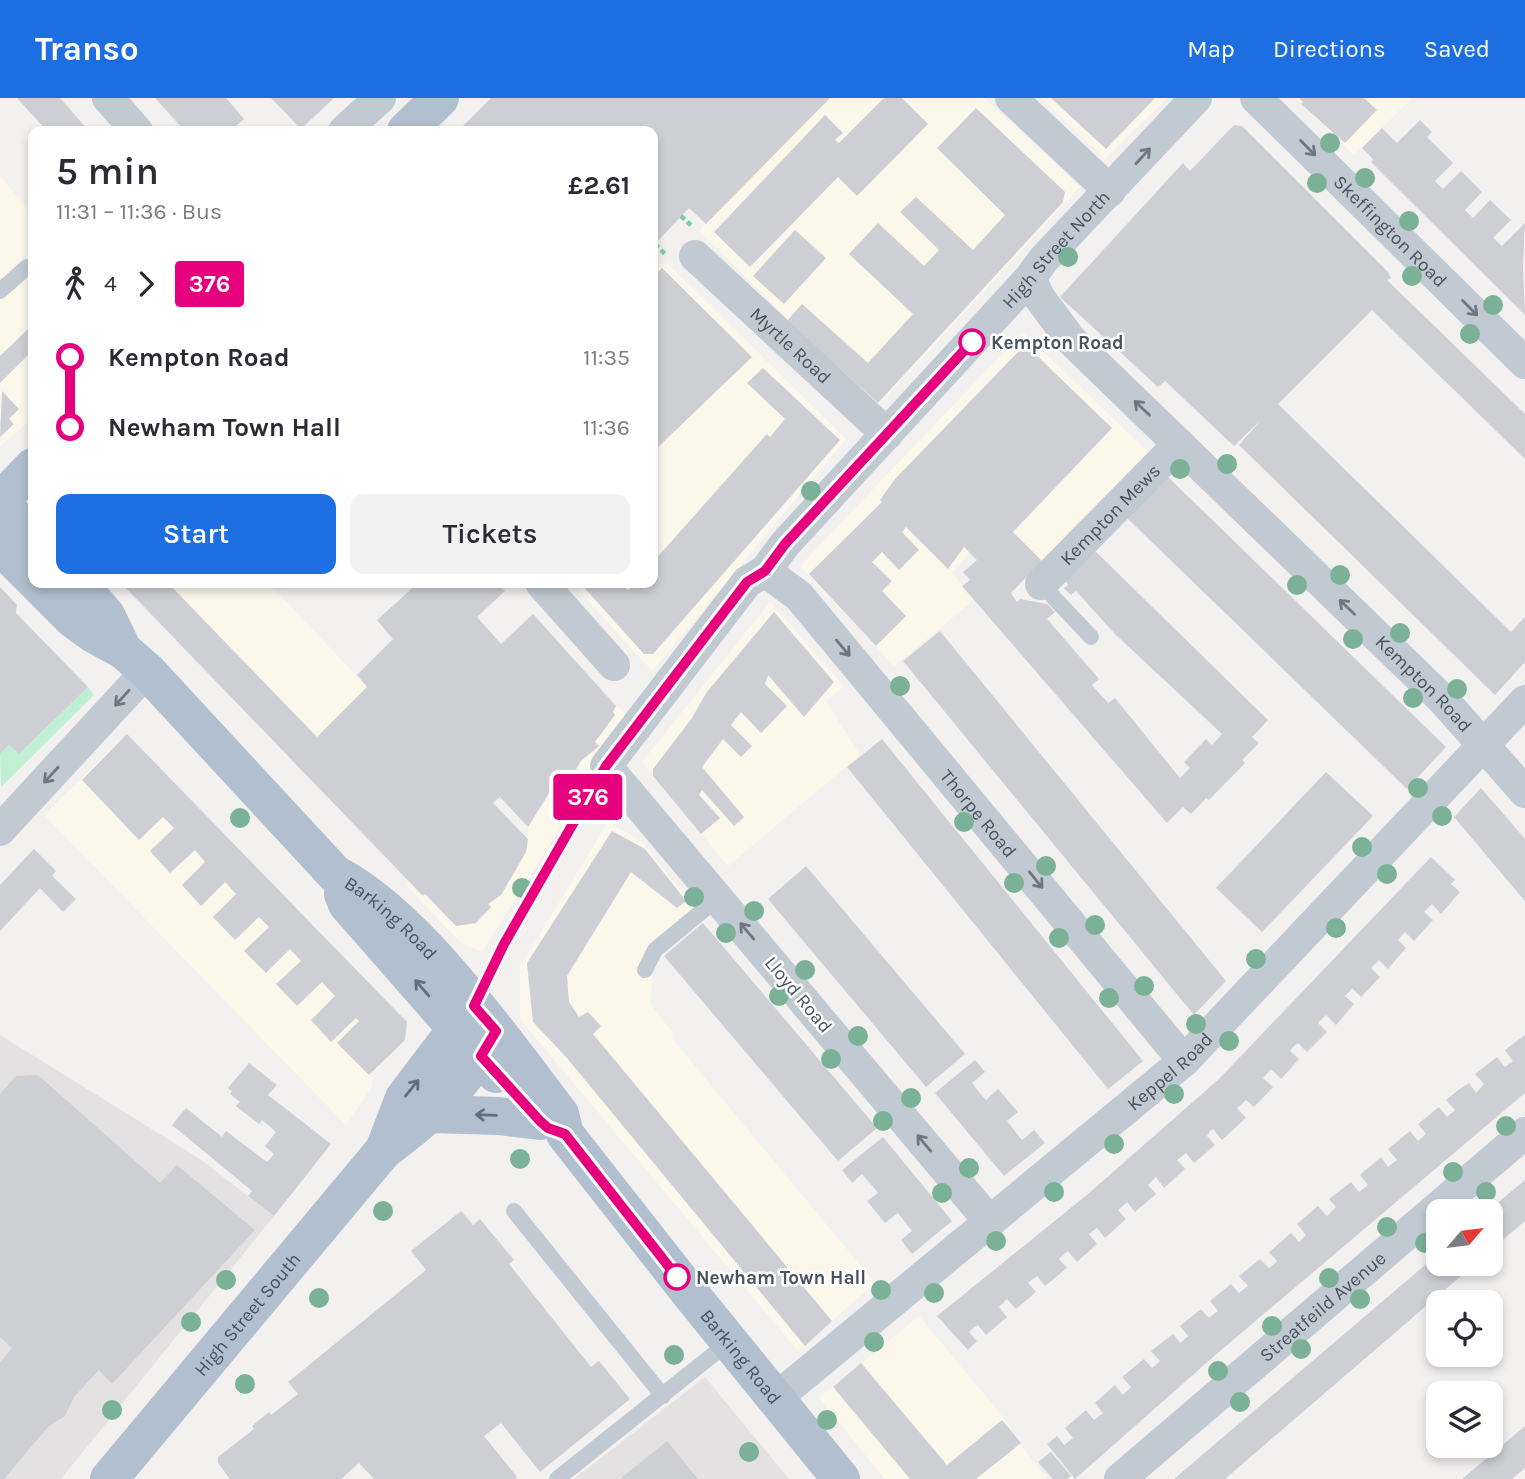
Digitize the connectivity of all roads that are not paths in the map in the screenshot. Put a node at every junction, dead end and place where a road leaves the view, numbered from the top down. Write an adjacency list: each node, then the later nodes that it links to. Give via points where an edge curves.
1 (108, 98): 7 (street)
2 (380, 98): 8 (street)
3 (440, 98): 9 (main road)
4 (1011, 98): 10 (street)
5 (1196, 98): 10 (street, High Street North, one-way to 5)
6 (1256, 98): 15 (street, Skeffington Road, one-way to 15)
7 (133, 126)
8 (350, 126)
9 (411, 126)
10 (1110, 191): 13 (street, High Street North)
11 (696, 243): 16 (street, Myrtle Road)
12 (27, 267): 14 (lane)
13 (1030, 278): 16 (street, High Street North); 17 (street, Kempton Road, one-way to 13, via 1071,340)
14 (0, 291)
15 (1525, 363)
16 (887, 434): 21 (street, High Street North)
17 (1179, 444): 22 (street, Kempton Mews); 30 (street, Kempton Road, one-way to 17)
18 (28, 481): 19 (main road)
19 (13, 524): 20 (main road, Barking Road)
20 (28, 563)
21 (765, 571): 31 (street, High Street North, via 747,582); 37 (street, Thorpe Road, one-way to 37, via 799,596)
22 (1041, 584): 26 (lane)
23 (43, 588): 27 (main road, Barking Road, via 92,634)
24 (82, 588): 27 (main road, Barking Road)
25 (545, 588): 28 (street)
26 (1091, 637)
27 (135, 660): 33 (street, one-way to 33); 36 (main road, Barking Road, via 335,874 347,904)
28 (614, 665)
29 (1525, 701): 30 (street, Keppel Road)
30 (1485, 744): 32 (street, Kempton Road); 37 (street, Keppel Road)
31 (606, 766): 34 (street, Lloyd Road); 36 (lane, High Street North, via 504,944)
32 (1525, 792)
33 (0, 830)
34 (718, 898): 35 (lane, via 654,950); 43 (street, Lloyd Road, one-way to 34)
35 (645, 970)
36 (477, 1031): 38 (main road, High Street South); 39 (main road, Barking Road, via 560,1114); 41 (main road, High Street South, one-way to 36, via 404,1098)
37 (1184, 1061): 43 (street, Keppel Road)
38 (432, 1114): 39 (main road, one-way to 38, via 499,1116); 41 (main road, High Street South)
39 (552, 1127): 44 (main road, Barking Road)
40 (1525, 1133): 50 (street, Streatfeild Avenue)
41 (384, 1150): 47 (main road, High Street South)
42 (514, 1211): 45 (lane)
43 (990, 1222): 46 (street, Keppel Road)
44 (729, 1342): 45 (lane); 46 (main road, Barking Road)
45 (663, 1396): 48 (lane)
46 (775, 1399): 49 (main road, Barking Road)
47 (109, 1479)
48 (556, 1479)
49 (841, 1479)
50 (1120, 1479)

